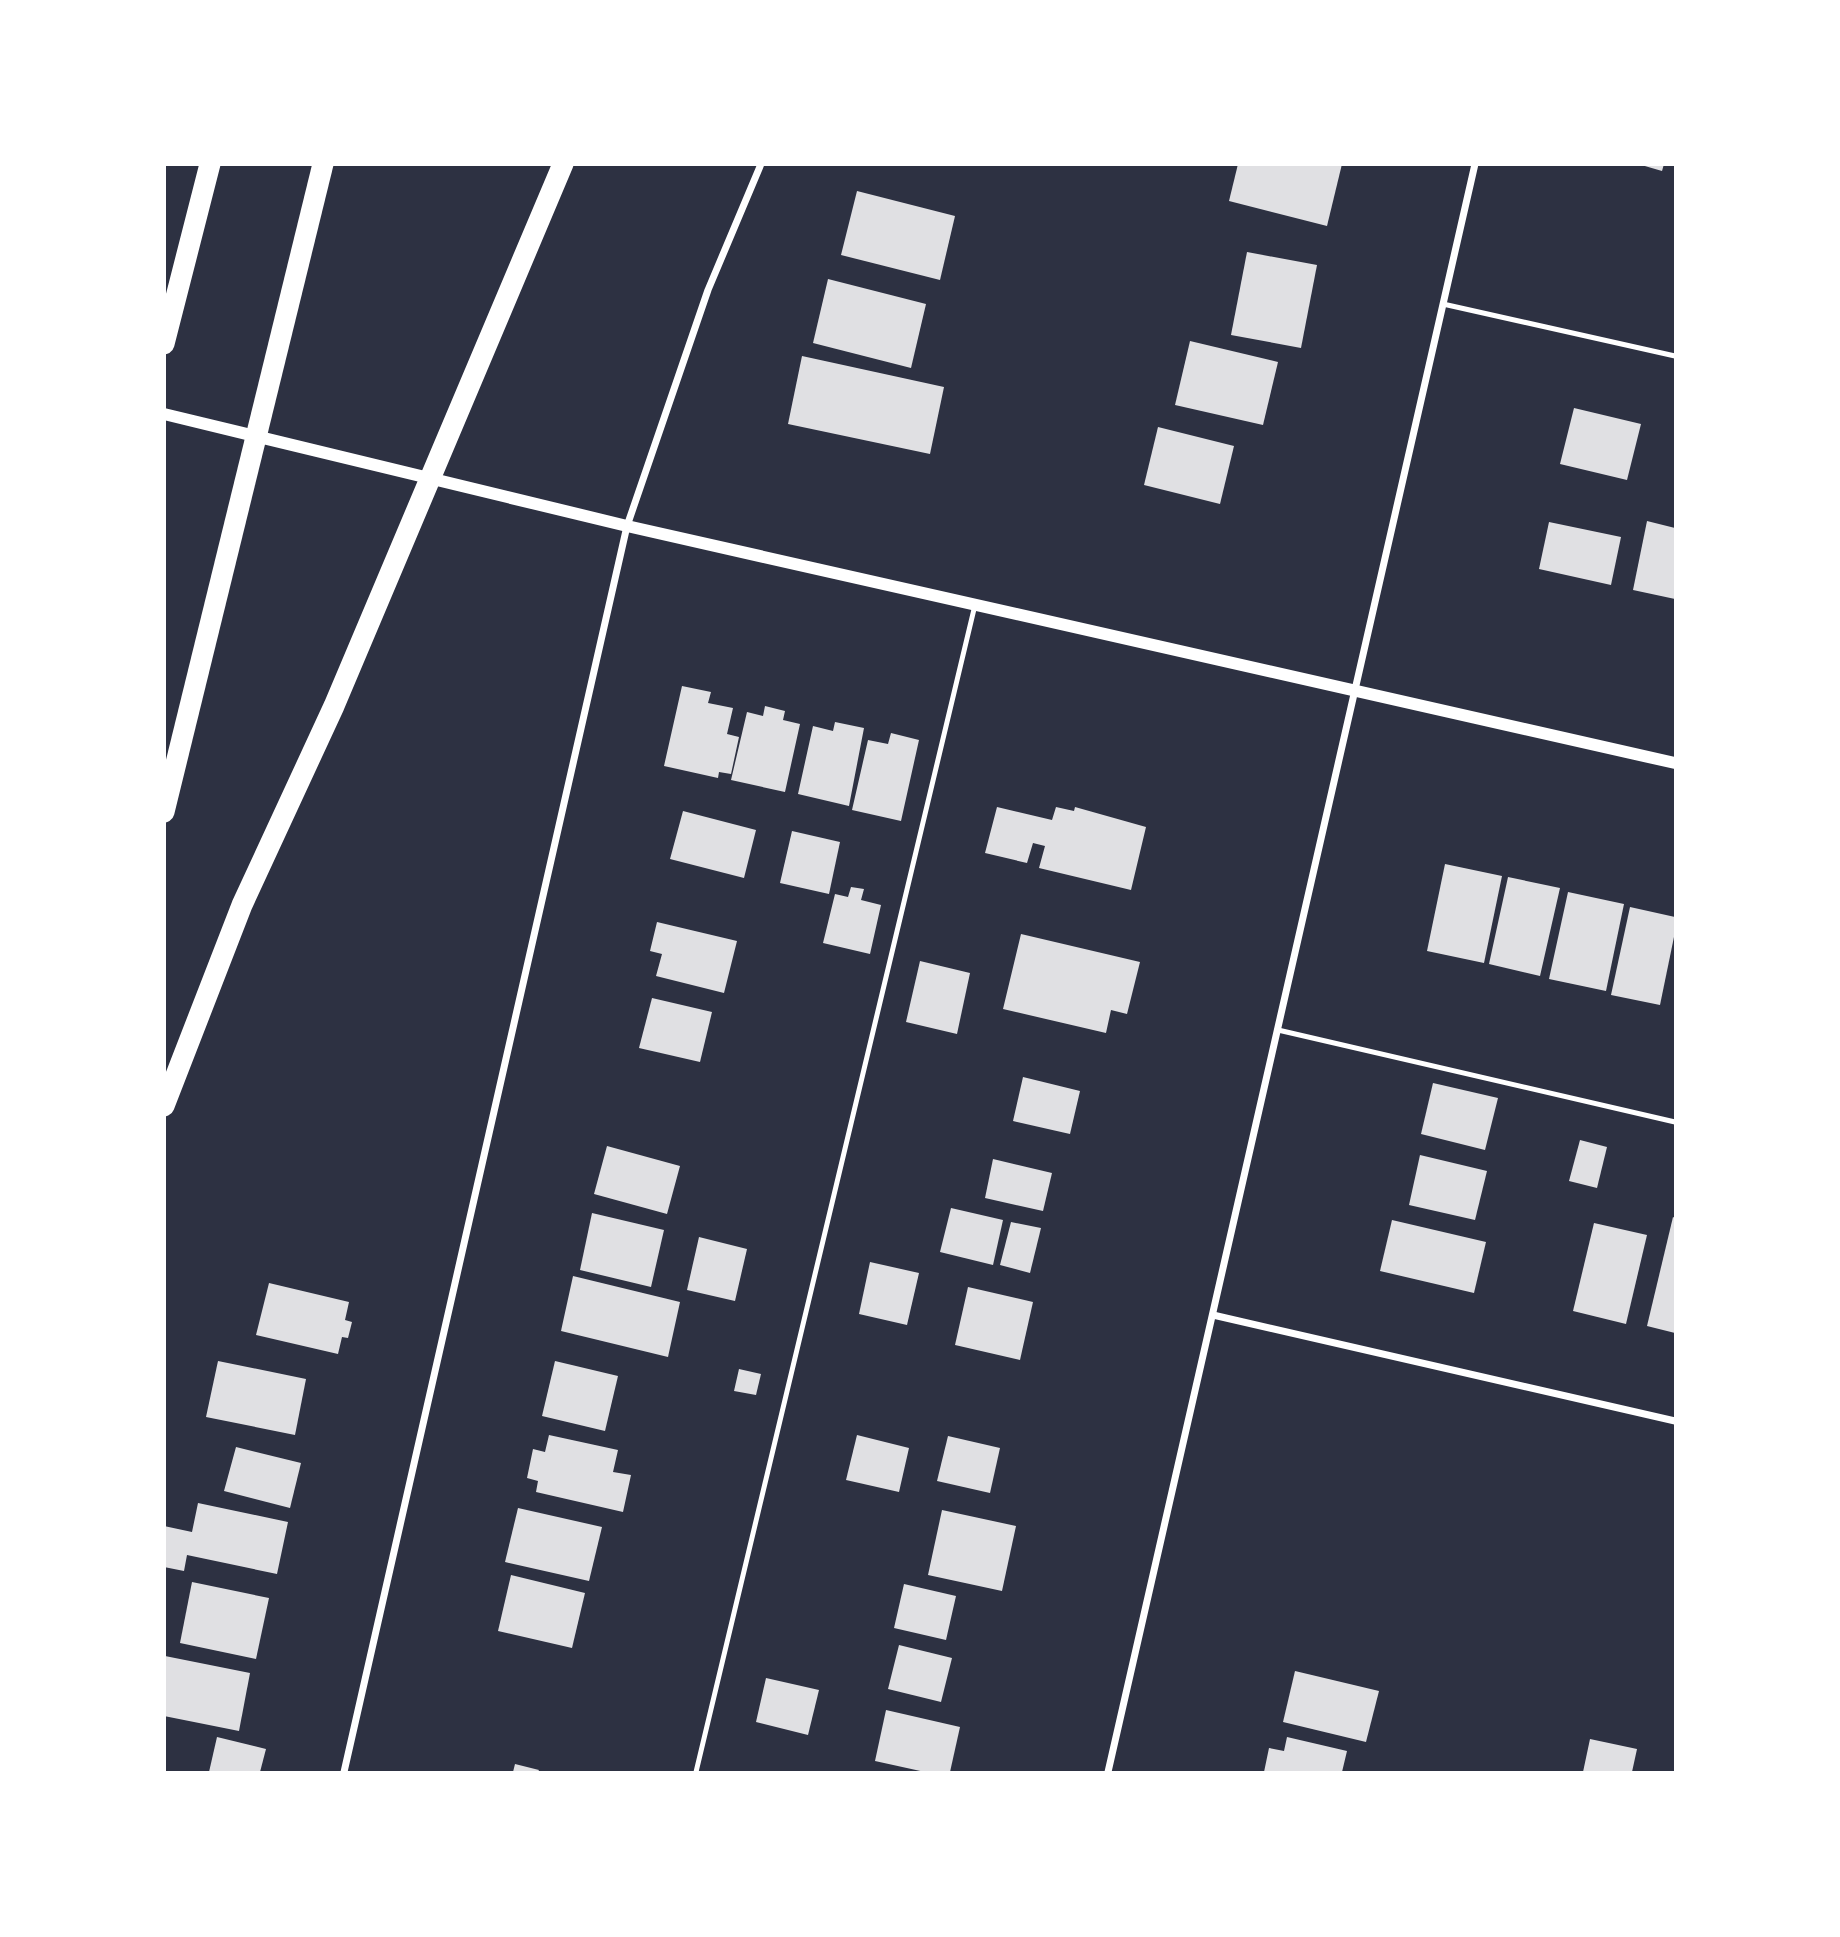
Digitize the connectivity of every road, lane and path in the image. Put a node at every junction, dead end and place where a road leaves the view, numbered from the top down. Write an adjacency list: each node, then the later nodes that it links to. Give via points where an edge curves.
1 (210, 164): 7 (highway)
2 (323, 164): 14 (highway)
3 (563, 164): 16 (highway, via 334,706 242,905)
4 (761, 164): 10 (street, via 708,290)
5 (1475, 164): 6 (street)
6 (1443, 304): 8 (lane); 12 (street)
7 (164, 344)
8 (1675, 356)
9 (164, 414): 10 (street)
10 (627, 526): 11 (street); 20 (street)
11 (975, 605): 12 (street); 21 (lane)
12 (1356, 691): 13 (street); 15 (street)
13 (1675, 763)
14 (164, 812)
15 (1278, 1030): 17 (lane); 18 (street)
16 (164, 1105)
17 (1675, 1122)
18 (1213, 1315): 19 (street); 22 (street)
19 (1675, 1421)
20 (344, 1773)
21 (696, 1773)
22 (1108, 1773)

